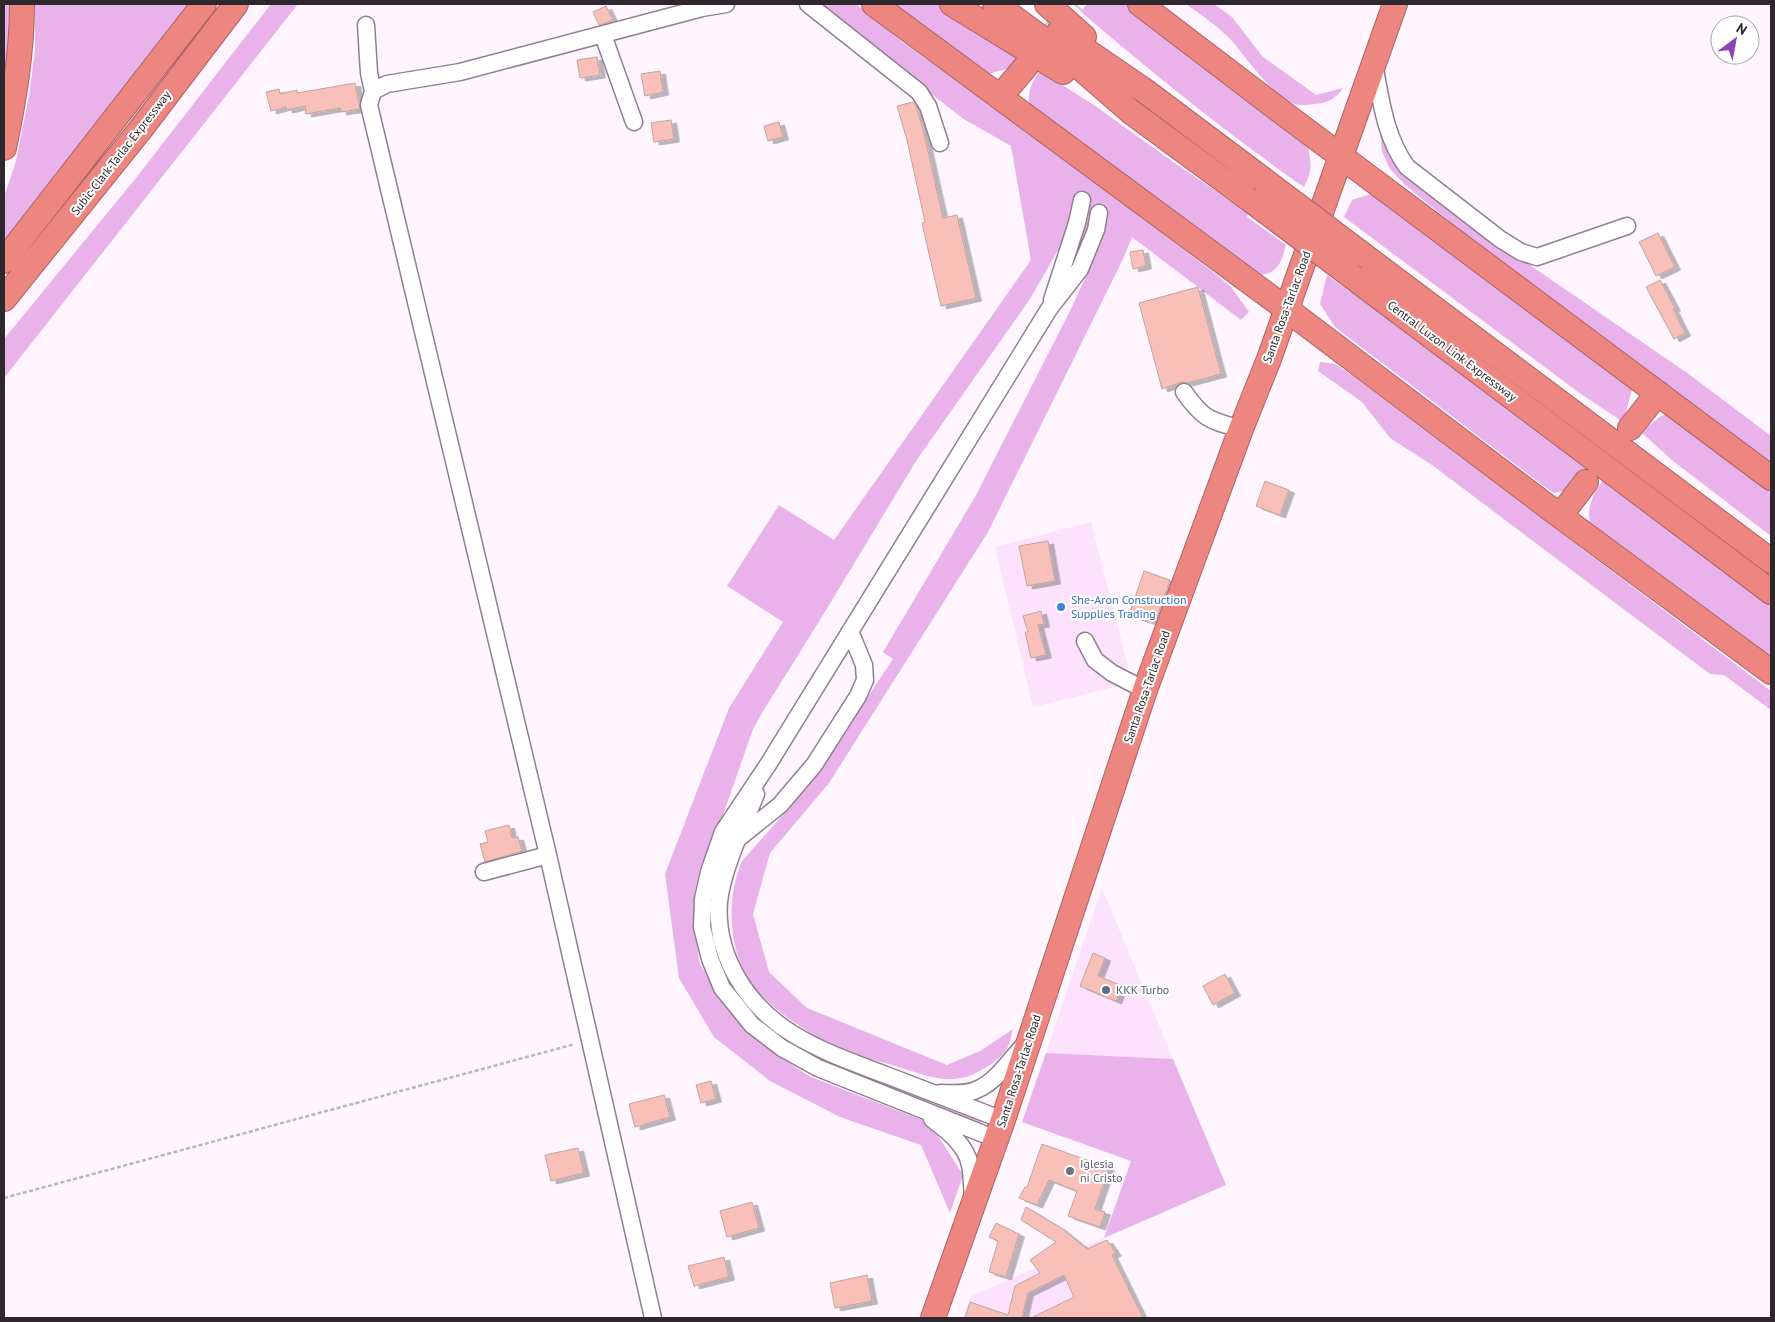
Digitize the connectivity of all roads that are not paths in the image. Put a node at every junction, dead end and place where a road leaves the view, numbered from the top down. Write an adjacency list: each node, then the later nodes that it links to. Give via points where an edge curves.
1 (22, 4): 25 (highway, via 19,68)
2 (204, 4): 30 (highway, Subic-Clark-Tarlac Expressway)
3 (236, 4): 31 (highway, Subic-Clark-Tarlac Expressway)
4 (726, 4): 15 (street)
5 (808, 4): 24 (street, via 919,92 928,106)
6 (874, 4): 21 (highway)
7 (952, 4): 22 (highway)
8 (996, 4): 22 (highway)
9 (1022, 4): 20 (highway)
10 (1047, 4): 20 (highway)
11 (1140, 4): 18 (highway)
12 (1166, 4): 18 (highway, via 1209,39)
13 (1395, 4): 16 (highway, Santa Rosa-Tarlac Road)
14 (366, 25): 19 (street)
15 (603, 35): 19 (street, via 460,72 387,84); 23 (street)
16 (1374, 64): 26 (highway, Santa Rosa-Tarlac Road); 29 (street, via 1386,123 1397,153 1414,173 1500,239 1521,252 1537,256)
17 (1027, 65): 21 (highway)
18 (1247, 84): 26 (highway)
19 (373, 91): 49 (street, via 369,105 374,133)
20 (1145, 91): 41 (highway, Central Luzon Link Expressway, bridge)
21 (1000, 97): 32 (highway)
22 (1131, 112): 42 (highway, Central Luzon Link Expressway, bridge)
23 (634, 122)
24 (940, 142)
25 (4, 148)
26 (1341, 157): 32 (highway, Santa Rosa-Tarlac Road); 35 (highway)
27 (1082, 200): 33 (street)
28 (1099, 212): 33 (street, via 1096,230 1080,269)
29 (1628, 226)
30 (4, 261)
31 (4, 299)
32 (1285, 308): 37 (highway, Santa Rosa-Tarlac Road); 40 (highway)
33 (1049, 309): 43 (street)
34 (1184, 392): 37 (street, via 1206,417)
35 (1658, 393): 36 (highway); 38 (highway)
36 (1630, 428)
37 (1241, 429): 46 (highway, Santa Rosa-Tarlac Road)
38 (1771, 478)
39 (1586, 482): 40 (highway)
40 (1560, 516): 45 (highway)
41 (1771, 561)
42 (1771, 592)
43 (850, 631): 47 (street); 48 (street, via 864,665 865,680 858,696 814,765 780,805)
44 (1085, 641): 46 (street, via 1095,660)
45 (1771, 672)
46 (1145, 690): 51 (highway, Santa Rosa-Tarlac Road)
47 (769, 763): 48 (street); 53 (street, via 723,832 703,900 702,927 722,988 752,1025 782,1048 818,1068)
48 (739, 838): 52 (street, via 719,901 725,954 737,978 762,1011 792,1034 825,1051)
49 (548, 855): 50 (street); 56 (street)
50 (484, 872)
51 (1029, 1039): 52 (street, via 991,1080 975,1090 955,1094); 54 (highway, Santa Rosa-Tarlac Road)
52 (928, 1092): 54 (street)
53 (921, 1110): 54 (street); 55 (street, via 954,1137 964,1151 970,1164)
54 (1000, 1130): 55 (highway, Santa Rosa-Tarlac Road)
55 (973, 1202): 57 (highway, Santa Rosa-Tarlac Road)
56 (653, 1318)
57 (933, 1318)

